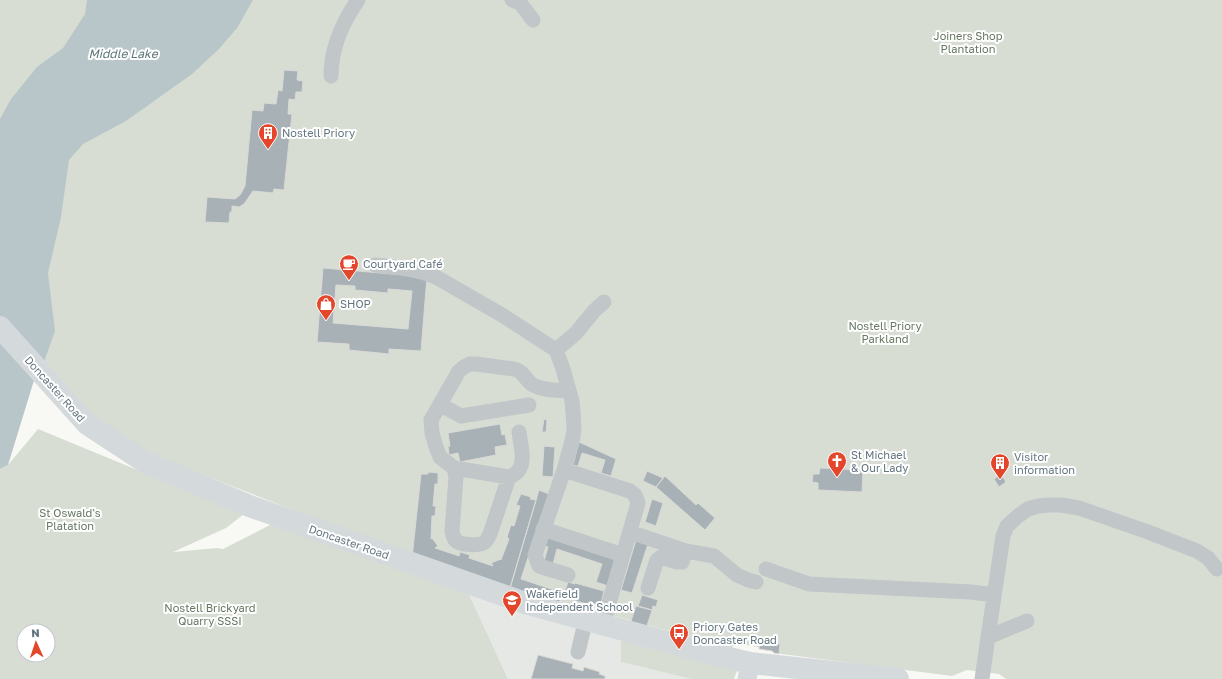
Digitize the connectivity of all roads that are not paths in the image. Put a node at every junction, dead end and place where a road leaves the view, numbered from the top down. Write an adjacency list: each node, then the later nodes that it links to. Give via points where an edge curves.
1 (358, 0): 4 (lane, via 340,29 331,61)
2 (512, 0): 3 (lane, via 520,3)
3 (532, 20)
4 (331, 76)
5 (375, 265): 8 (lane, via 403,268 436,277)
6 (604, 302): 8 (lane, via 576,333)
7 (0, 327): 27 (highway, Doncaster Road, via 87,424 145,462 272,514 528,604)
8 (556, 350): 9 (lane)
9 (569, 391): 10 (lane, via 539,388 519,370 470,364 459,371); 14 (lane, via 574,428)
10 (441, 405): 11 (lane, via 461,416); 13 (lane, via 431,420 432,433 440,457)
11 (529, 406)
12 (519, 432): 15 (lane, via 522,467 516,475)
13 (454, 468): 15 (lane); 15 (lane, via 456,476 452,531 455,540 480,546 490,534)
14 (564, 470): 16 (lane); 17 (lane, via 630,491 635,495 638,503)
15 (509, 477)
16 (543, 528): 19 (lane); 22 (lane, via 535,555 538,566)
17 (630, 532): 18 (lane); 19 (lane)
18 (686, 551): 23 (lane, via 714,556 737,575); 24 (lane, via 682,562 661,557 657,560)
19 (623, 555): 27 (lane)
20 (766, 569): 25 (lane, via 808,584)
21 (1217, 569): 25 (lane, via 1208,558 1197,551 1148,532 1079,508 1038,506 1028,509 1007,526 1003,536)
22 (568, 575)
23 (756, 582)
24 (648, 588)
25 (994, 595): 28 (lane)
26 (1027, 621): 28 (lane)
27 (595, 622): 29 (lane); 30 (highway, Doncaster Road, via 704,652)
28 (988, 637): 32 (lane)
29 (578, 652)
30 (748, 671): 31 (highway, Doncaster Road)
31 (898, 679)
32 (982, 679)

